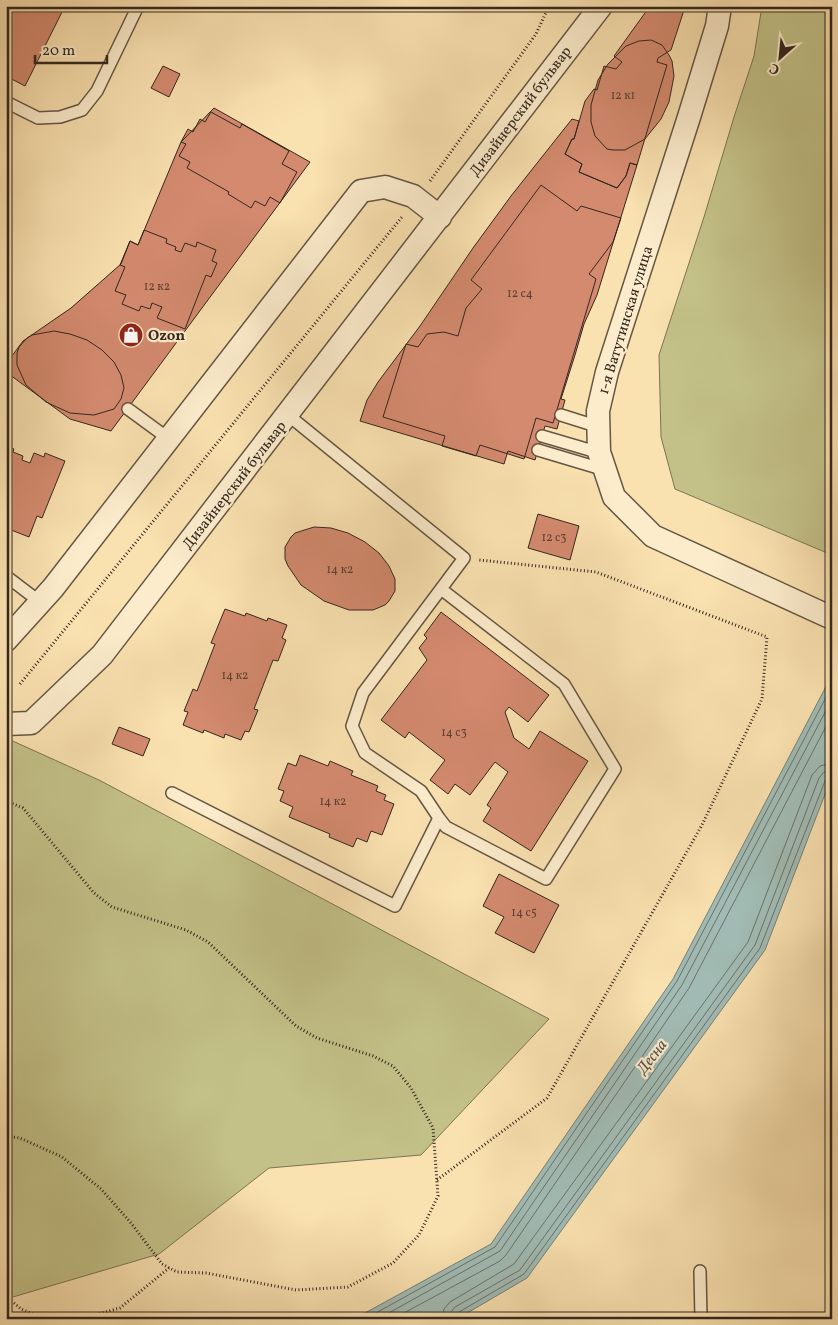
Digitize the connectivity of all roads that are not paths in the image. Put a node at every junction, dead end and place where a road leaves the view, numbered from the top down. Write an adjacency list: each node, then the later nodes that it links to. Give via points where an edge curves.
1 (138, 6): 4 (lane, via 97,91 82,110 60,117 38,118)
2 (601, 6): 5 (street, Дизайнерский бульвар)
3 (720, 6): 9 (street, 1-я Ватутинская улица, via 690,118 606,372 598,411)
4 (6, 102)
5 (440, 217): 7 (street, Дизайнерский бульвар); 11 (street, via 413,196 385,187 361,191)
6 (128, 409): 11 (lane)
7 (288, 415): 15 (lane, via 464,558); 19 (street, Дизайнерский бульвар, via 102,655 31,723)
8 (561, 415): 9 (lane)
9 (599, 427): 13 (street, 1-я Ватутинская улица)
10 (542, 436): 13 (lane)
11 (169, 439): 16 (street)
12 (538, 450): 13 (lane)
13 (603, 462): 17 (street, 1-я Ватутинская улица, via 614,497 653,536)
14 (6, 576): 16 (lane)
15 (441, 589): 21 (lane, via 363,693 352,726 365,753 421,791); 21 (lane, via 564,684 615,769 546,879 446,827)
16 (40, 602): 18 (street)
17 (824, 614)
18 (6, 640)
19 (6, 724)
20 (172, 793): 21 (lane, via 395,906)
21 (439, 818)
22 (700, 1272): 23 (lane)
23 (701, 1319)

